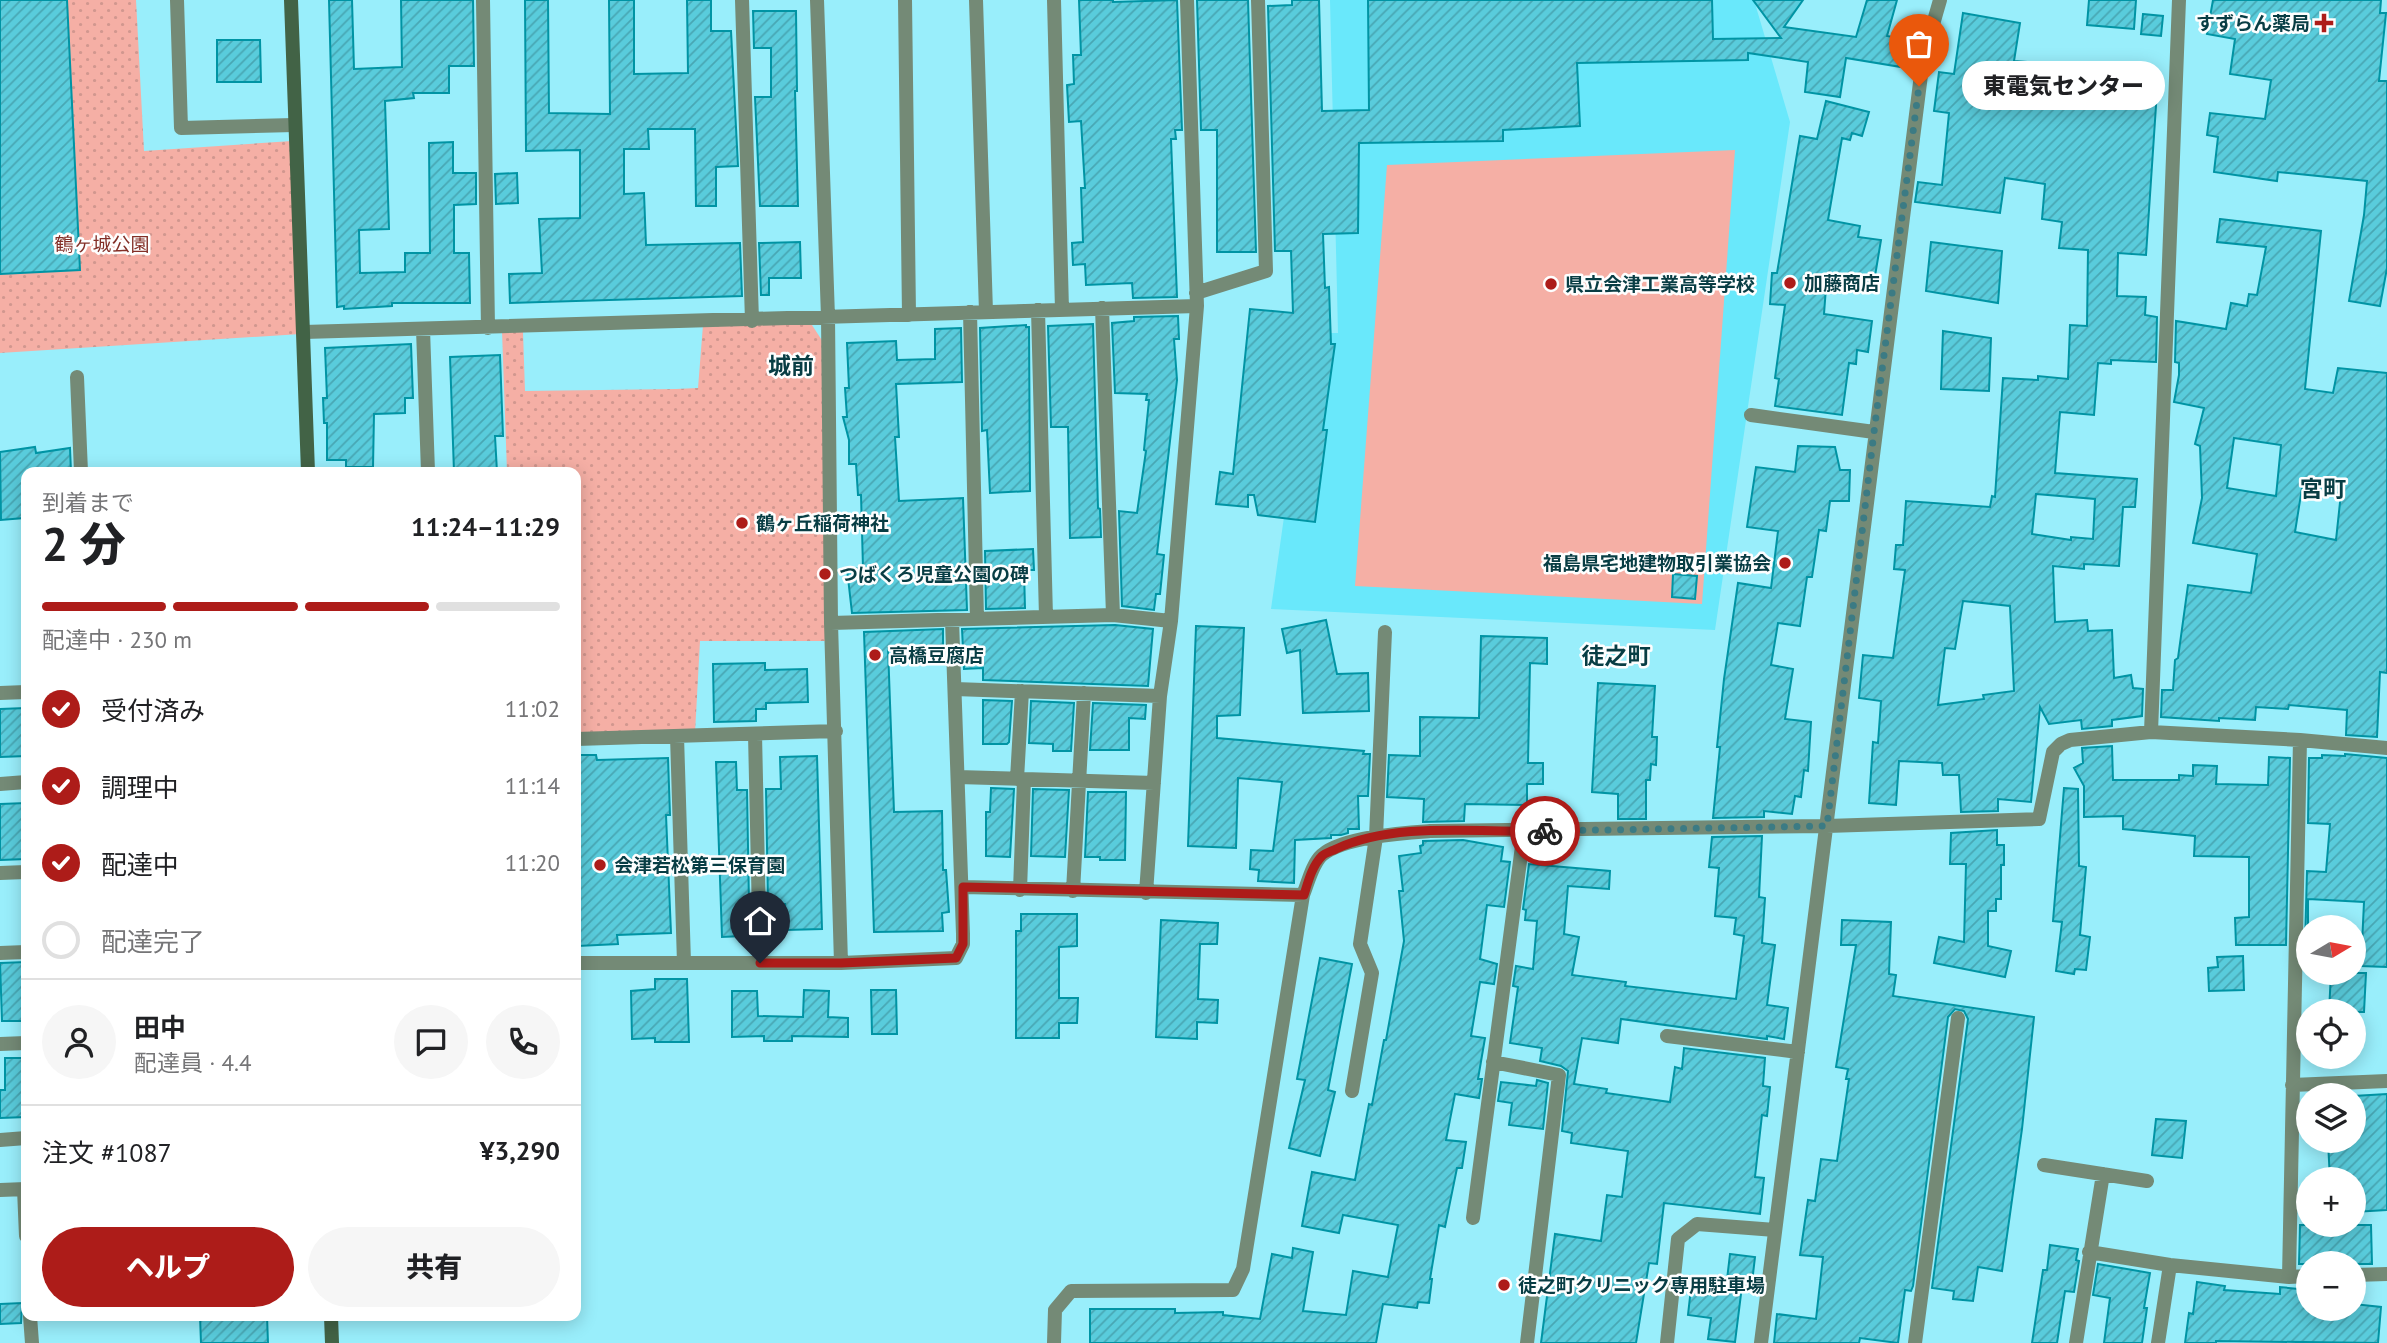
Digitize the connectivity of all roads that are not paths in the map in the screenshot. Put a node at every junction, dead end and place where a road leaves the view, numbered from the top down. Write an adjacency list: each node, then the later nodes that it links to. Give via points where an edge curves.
1 (177, 0): 13 (street, via 181,128)
2 (291, 0): 13 (street)
3 (483, 0): 23 (street)
4 (742, 0): 22 (street)
5 (817, 0): 21 (street)
6 (905, 0): 20 (street)
7 (976, 0): 19 (street)
8 (1054, 0): 17 (street)
9 (1187, 0): 14 (street)
10 (1258, 0): 14 (street, via 1266,271)
11 (1940, 0): 28 (street, via 1923,59)
12 (2179, 0): 46 (street)
13 (294, 125): 25 (street)
14 (1197, 299): 15 (street); 36 (street)
15 (1102, 308): 17 (street); 32 (street)
16 (1038, 310): 17 (street); 19 (street); 33 (street)
17 (1062, 310)
18 (970, 312): 19 (street); 20 (street); 34 (street)
19 (986, 312)
20 (909, 315): 21 (street)
21 (828, 317): 22 (street); 37 (street)
22 (751, 321): 23 (street)
23 (488, 328): 24 (street)
24 (424, 329): 25 (street); 31 (street)
25 (304, 332): 30 (street)
26 (77, 377): 29 (street)
27 (1751, 415): 28 (street)
28 (1874, 432): 58 (street)
29 (82, 467)
30 (308, 467)
31 (428, 467)
32 (1113, 615): 33 (street); 36 (street)
33 (1046, 617): 34 (street)
34 (977, 619): 35 (street)
35 (952, 620): 37 (street); 39 (street)
36 (1171, 621): 44 (street)
37 (831, 623): 45 (street)
38 (1385, 632): 60 (street)
39 (955, 689): 40 (street); 52 (street)
40 (1022, 691): 43 (street); 53 (street)
41 (21, 692): 42 (street)
42 (0, 693)
43 (1084, 694): 44 (street); 54 (street)
44 (1160, 696): 57 (street)
45 (836, 731): 47 (street); 73 (street)
46 (2151, 732): 50 (street); 58 (street, via 2061,744 2053,752 2039,819)
47 (755, 734): 48 (street); 72 (street)
48 (677, 736): 49 (street); 71 (street)
49 (581, 739)
50 (2300, 740): 51 (street); 81 (street)
51 (2387, 748)
52 (958, 777): 53 (street); 63 (street)
53 (1021, 779): 54 (street); 64 (street)
54 (1079, 781): 57 (street); 65 (street)
55 (21, 782): 56 (street)
56 (0, 783)
57 (1154, 783): 66 (street)
58 (1827, 826): 59 (street); 78 (street)
59 (1524, 831): 60 (street, via 1430,831); 79 (street)
60 (1376, 837): 67 (street, via 1322,855); 82 (street, via 1360,944 1372,973)
61 (21, 872): 62 (street)
62 (0, 873)
63 (963, 887): 64 (street); 73 (street, via 963,944 956,958)
64 (1020, 890): 65 (street)
65 (1073, 891): 66 (street)
66 (1146, 893): 67 (street)
67 (1304, 895): 102 (street, via 1243,1269 1233,1290 1071,1291 1055,1310)
68 (0, 953): 69 (street)
69 (21, 953)
70 (581, 963): 71 (street)
71 (684, 963): 72 (street)
72 (760, 963): 73 (street)
73 (841, 963)
74 (1958, 1018): 106 (street)
75 (1667, 1036): 78 (street)
76 (21, 1043): 77 (street)
77 (0, 1044)
78 (1798, 1052): 91 (street)
79 (1493, 1062): 90 (street); 103 (street, via 1559,1075)
80 (2387, 1081): 81 (street)
81 (2292, 1085): 96 (street)
82 (1352, 1091)
83 (21, 1138): 84 (street)
84 (0, 1140)
85 (2044, 1165): 86 (street)
86 (2103, 1174): 87 (street); 92 (street)
87 (2147, 1181)
88 (21, 1189): 89 (street)
89 (0, 1190)
90 (1474, 1218)
91 (1775, 1230): 104 (street, via 1697,1224 1678,1239); 105 (street)
92 (2089, 1252): 93 (street); 107 (street)
93 (2170, 1265): 96 (street); 108 (street)
94 (2387, 1274): 95 (street)
95 (2366, 1275)
96 (2289, 1277): 97 (street)
97 (2296, 1277)
98 (30, 1321): 100 (street)
99 (331, 1321): 101 (street)
100 (32, 1343)
101 (332, 1343)
102 (1054, 1343)
103 (1527, 1343)
104 (1667, 1343)
105 (1761, 1343)
106 (1915, 1343)
107 (2076, 1343)
108 (2158, 1343)

